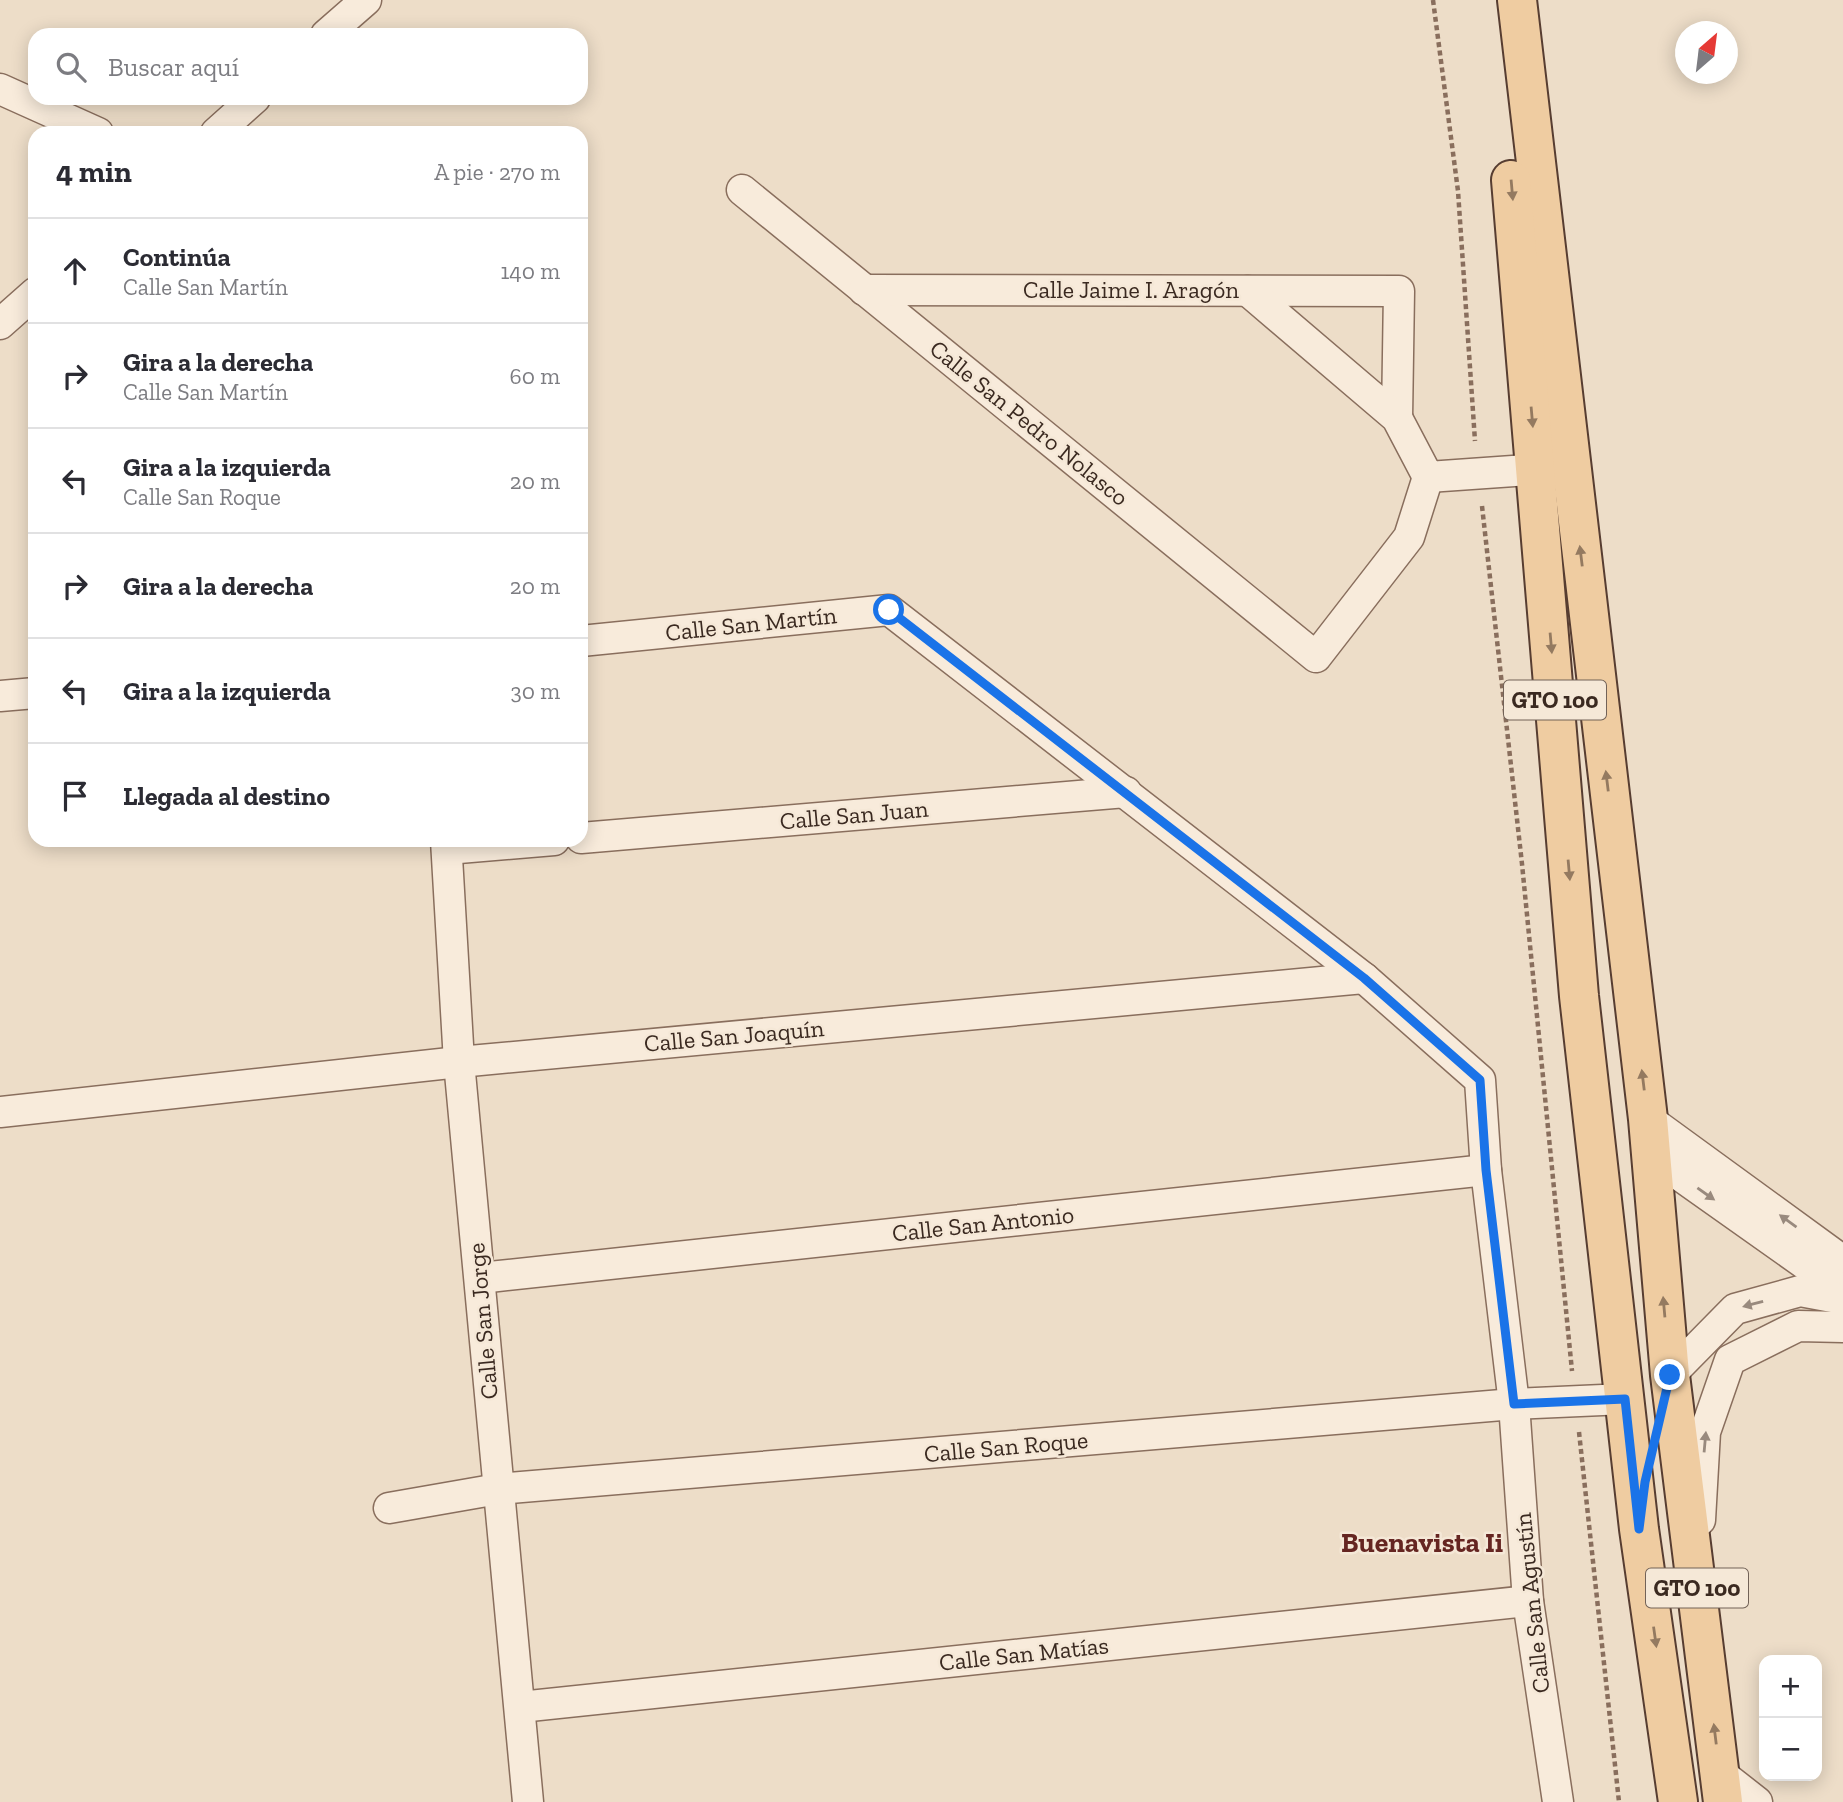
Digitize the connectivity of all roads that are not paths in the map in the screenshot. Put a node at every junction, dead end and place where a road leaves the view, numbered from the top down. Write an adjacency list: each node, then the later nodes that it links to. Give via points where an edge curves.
1 (366, 0): 4 (street)
2 (1496, 0): 17 (main road, GTO 100, one-way to 17)
3 (1517, 0): 17 (main road, GTO 100)
4 (334, 28)
5 (0, 89): 6 (street)
6 (28, 102)
7 (36, 105): 9 (street)
8 (248, 105): 10 (street)
9 (82, 126)
10 (224, 126)
11 (742, 190): 12 (street, Calle San Pedro Nolasco)
12 (864, 290): 13 (street, Calle Jaime I. Aragón); 18 (street, Calle San Pedro Nolasco, via 1316,657 1409,537)
13 (1248, 291): 16 (street); 16 (street, Calle Jaime I. Aragón, via 1399,291)
14 (28, 299): 15 (street)
15 (0, 324)
16 (1397, 418): 18 (street)
17 (1554, 468): 18 (street); 26 (main road, GTO 100, one-way to 26); 29 (main road, GTO 100, one-way to 17)
18 (1428, 477)
19 (588, 640): 22 (street, Calle San Martín, via 889,610)
20 (28, 694): 21 (street)
21 (0, 696)
22 (1126, 792): 23 (street, Calle San Juan); 25 (street, Calle San Martín)
23 (588, 837)
24 (446, 847): 27 (street, Calle San Jorge)
25 (1364, 978): 27 (street, Calle San Joaquín); 30 (street, Calle San Martín, via 1480,1080)
26 (1579, 996): 29 (main road, via 1613,1091); 37 (main road, GTO 100)
27 (459, 1062): 28 (street, Calle San Joaquín); 32 (street, Calle San Jorge)
28 (0, 1112)
29 (1649, 1137): 31 (street, one-way to 29); 33 (street, one-way to 33); 36 (main road, GTO 100, one-way to 29)
30 (1486, 1170): 32 (street, Calle San Antonio); 38 (street, Calle San Martín)
31 (1843, 1261)
32 (480, 1278): 39 (street, Calle San Jorge)
33 (1843, 1291)
34 (1843, 1299): 36 (street, one-way to 36, via 1800,1291 1735,1309)
35 (1843, 1327): 42 (street, one-way to 35, via 1705,1432 1730,1360 1798,1326)
36 (1670, 1375): 41 (main road); 42 (main road, GTO 100)
37 (1625, 1399): 38 (street, Calle San Roque); 41 (main road, GTO 100)
38 (1514, 1404): 39 (street, Calle San Roque); 43 (street, Calle San Agustín)
39 (498, 1489): 40 (street, Calle San Roque); 44 (street, Calle San Jorge)
40 (389, 1508)
41 (1639, 1529): 48 (main road, GTO 100, one-way to 48)
42 (1696, 1583): 45 (main road, GTO 100, one-way to 42)
43 (1528, 1601): 44 (street, Calle San Matías); 47 (street, Calle San Agustín)
44 (520, 1707): 46 (street, Calle San Jorge)
45 (1722, 1788): 49 (street)
46 (528, 1802)
47 (1558, 1802)
48 (1678, 1802)
49 (1756, 1802)

